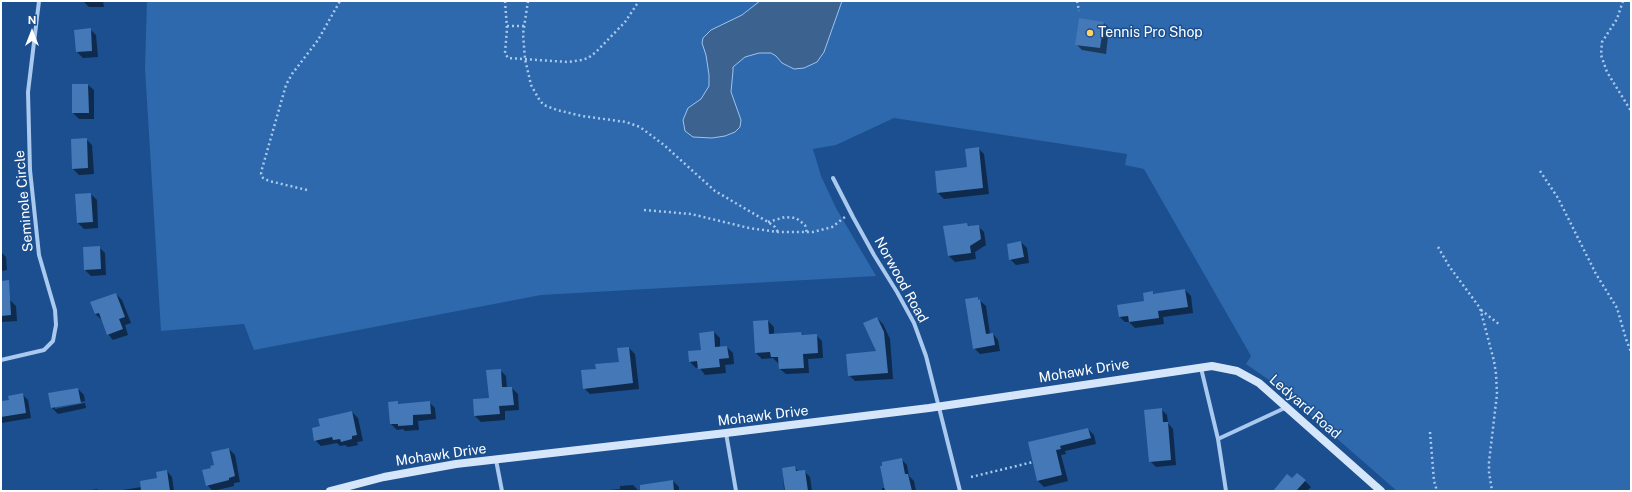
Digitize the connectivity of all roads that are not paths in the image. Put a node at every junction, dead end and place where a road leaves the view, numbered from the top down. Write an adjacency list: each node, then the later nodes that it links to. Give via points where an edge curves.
1 (40, 1): 3 (street, Seminole Circle, via 28,92 30,170 39,255 55,310 56,325 53,341 44,350)
2 (833, 178): 5 (street, Norwood Road, via 914,323)
3 (1, 360)
4 (1200, 367): 5 (street, Mohawk Drive); 6 (street, Ledyard Road, via 1229,368 1247,376); 8 (street)
5 (939, 406): 7 (street, Mohawk Drive); 13 (street, Norwood Road)
6 (1288, 407): 8 (street); 15 (street, Ledyard Road)
7 (726, 433): 9 (street, Mohawk Drive); 12 (street)
8 (1218, 439): 14 (street)
9 (496, 460): 10 (street, Mohawk Drive, via 456,464 384,477); 11 (street)
10 (330, 491)
11 (502, 491)
12 (736, 491)
13 (960, 491)
14 (1226, 491)
15 (1381, 491)

